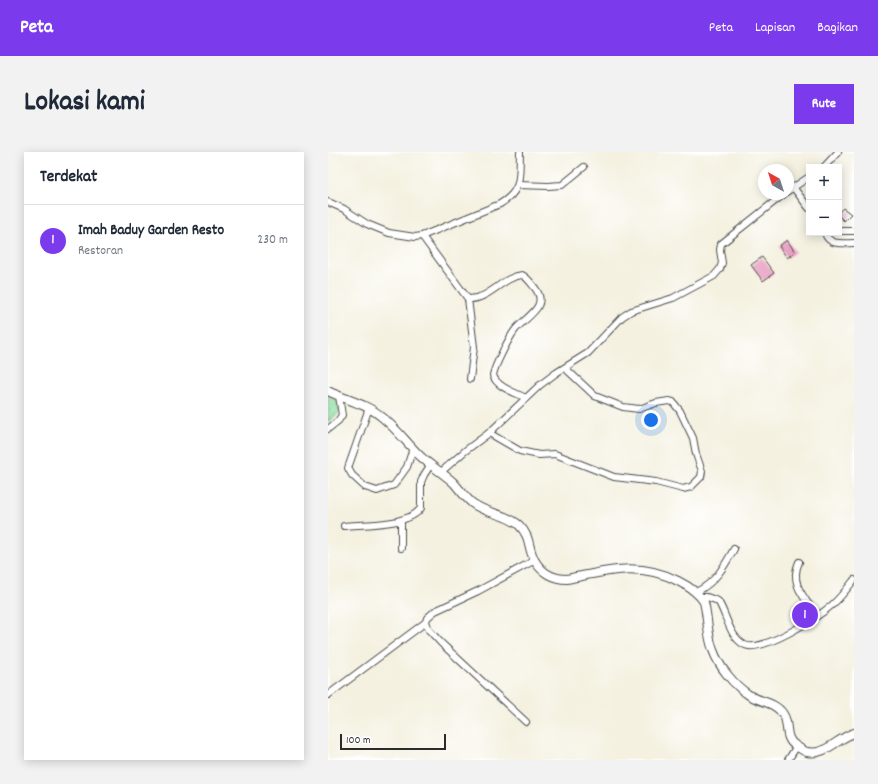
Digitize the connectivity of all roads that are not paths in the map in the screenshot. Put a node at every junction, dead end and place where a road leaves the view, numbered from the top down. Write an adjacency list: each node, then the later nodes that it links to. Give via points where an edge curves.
1 (520, 152): 6 (street)
2 (838, 152): 3 (street)
3 (827, 164)
4 (584, 167): 6 (street, via 562,185)
5 (806, 179): 7 (street)
6 (518, 185): 14 (street, via 514,193 500,204)
7 (794, 186)
8 (794, 193): 11 (street)
9 (776, 200): 18 (street, via 721,244 722,263 714,276 674,298 631,311 614,324 588,353)
10 (328, 202): 14 (street, via 389,233 408,237)
11 (806, 205)
12 (842, 231): 13 (street)
13 (854, 231)
14 (422, 236): 17 (street)
15 (826, 236): 16 (street, via 836,243)
16 (854, 243)
17 (468, 299): 19 (street, via 474,347); 22 (street, via 481,297 514,277 522,275 538,292 540,298 536,309 513,333 493,375 502,386)
18 (565, 368): 22 (street); 25 (street, via 595,396 623,407 640,409 656,403 673,402 693,438 702,471 701,477 691,487 683,489 614,476 555,454 539,455 520,451)
19 (470, 379)
20 (328, 391): 21 (street)
21 (339, 396): 23 (street); 24 (street, via 342,414)
22 (526, 398): 25 (street)
23 (368, 408): 26 (street, via 383,418); 26 (street, via 348,468 359,482 378,491 394,485 407,467)
24 (328, 429)
25 (489, 433): 28 (street)
26 (413, 448): 27 (street)
27 (431, 464): 28 (street); 29 (street, via 422,482 421,508)
28 (441, 472): 33 (street, via 473,504 506,516 521,528 528,537)
29 (401, 521): 30 (street); 31 (street)
30 (344, 526)
31 (401, 548)
32 (734, 549): 36 (street, via 720,573)
33 (535, 560): 36 (street, via 545,572 559,579 618,569 638,569 674,579); 38 (street, via 435,611)
34 (799, 562): 37 (street, via 796,581)
35 (854, 580): 37 (street, via 842,595)
36 (698, 594): 37 (street, via 718,601 735,636 744,645 767,643); 42 (street, via 706,612 713,650 719,662 740,689 752,697 773,704 783,714 790,741)
37 (817, 616)
38 (426, 622): 39 (street); 40 (street, via 429,630 441,643)
39 (328, 695)
40 (526, 722)
41 (854, 733): 42 (street, via 820,751 808,752)
42 (797, 746): 43 (street)
43 (788, 760)

